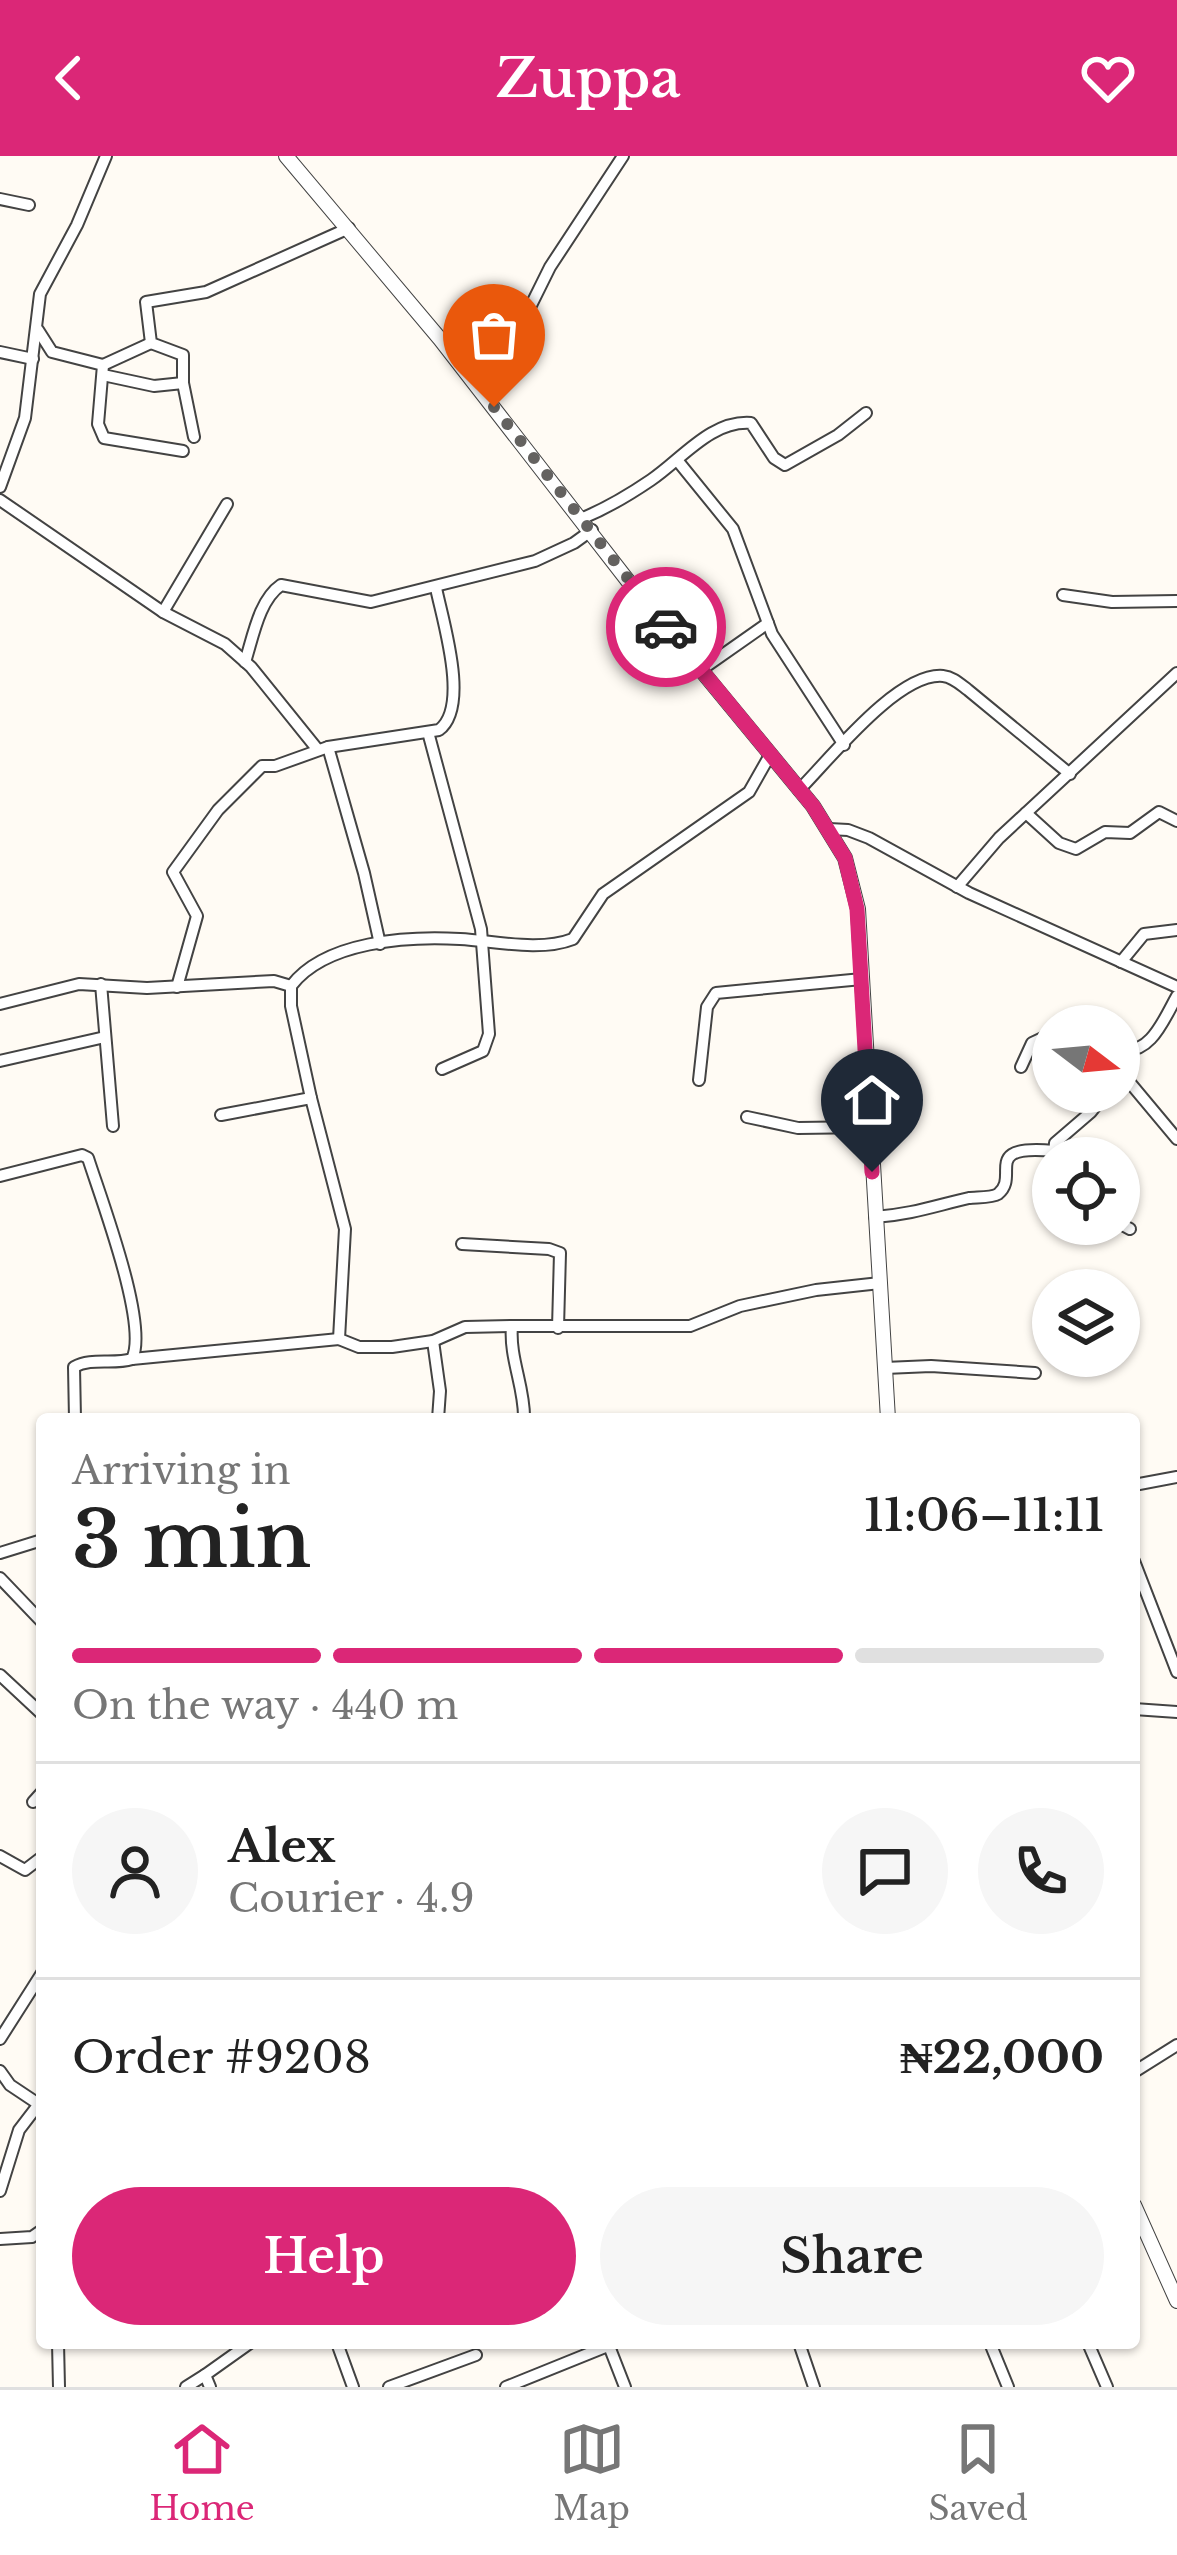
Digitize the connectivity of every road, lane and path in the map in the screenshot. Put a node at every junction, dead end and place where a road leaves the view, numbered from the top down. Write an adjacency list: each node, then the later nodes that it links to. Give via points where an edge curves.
1 (106, 156): 7 (street, via 40,294)
2 (286, 156): 6 (street)
3 (623, 156): 13 (street)
4 (0, 199): 5 (street)
5 (29, 205)
6 (349, 228): 8 (street, via 206,292 149,299); 13 (street)
7 (35, 321): 10 (street); 11 (street, via 52,352)
8 (151, 343): 11 (street); 12 (street, via 183,355)
9 (0, 352): 10 (street)
10 (33, 359): 18 (street, via 26,418)
11 (103, 370): 12 (street, via 154,386); 16 (street, via 104,438)
12 (183, 383): 15 (street)
13 (482, 392): 21 (street)
14 (866, 413): 17 (street, via 791,464 774,458 745,422 714,431)
15 (194, 437)
16 (183, 451)
17 (677, 460): 21 (street); 26 (street, via 733,529)
18 (0, 487)
19 (0, 500): 25 (street)
20 (227, 504): 25 (street)
21 (587, 524): 22 (street, via 574,543 535,561); 28 (street)
22 (436, 587): 27 (street, via 359,602 281,585 265,604); 30 (street, via 455,703 444,728)
23 (1063, 595): 24 (street)
24 (1177, 601)
25 (163, 612): 27 (street)
26 (768, 623): 28 (street); 31 (street)
27 (245, 662): 32 (street)
28 (701, 670): 33 (street)
29 (1176, 676): 34 (street)
30 (428, 732): 32 (street); 41 (street)
31 (844, 745): 34 (street, via 910,684 941,676); 35 (street)
32 (323, 748): 42 (street); 47 (street, via 256,770 173,872 197,916)
33 (770, 755): 35 (street); 41 (street, via 749,792 603,894 574,939)
34 (1070, 774): 36 (street)
35 (799, 790): 38 (street)
36 (1026, 813): 37 (street, via 1076,849 1105,832 1130,833 1159,812); 39 (street)
37 (1177, 820)
38 (829, 829): 39 (street, via 869,838); 44 (street, via 851,879)
39 (957, 887): 43 (street)
40 (1177, 930): 43 (street, via 1144,934)
41 (482, 941): 42 (street); 56 (street, via 488,1042 483,1052)
42 (380, 944): 46 (street, via 353,946)
43 (1121, 962): 48 (street)
44 (862, 979): 57 (street, via 716,993 706,1007); 64 (street)
45 (101, 984): 47 (street); 50 (street); 51 (street)
46 (291, 986): 47 (street); 59 (street)
47 (176, 987)
48 (1177, 987)
49 (1177, 996): 53 (street)
50 (0, 1004)
51 (105, 1037): 54 (street); 63 (street)
52 (1032, 1045): 55 (street)
53 (1140, 1047)
54 (0, 1061)
55 (1021, 1066)
56 (442, 1069)
57 (699, 1080)
58 (1140, 1096): 66 (street)
59 (311, 1098): 61 (street); 74 (street, via 345,1229)
60 (1090, 1113): 65 (street)
61 (221, 1115)
62 (748, 1117): 64 (street, via 798,1128)
63 (113, 1126)
64 (869, 1127): 69 (street)
65 (1062, 1137)
66 (1177, 1139)
67 (1032, 1153): 69 (street, via 1016,1152 995,1195)
68 (0, 1176): 76 (street, via 88,1158 136,1315)
69 (875, 1217): 71 (street)
70 (462, 1244): 73 (street, via 560,1253)
71 (880, 1283): 73 (street, via 740,1306 690,1326); 77 (street)
72 (512, 1326): 73 (street); 75 (street, via 465,1327); 81 (street)
73 (558, 1328)
74 (339, 1339): 75 (street, via 373,1348); 76 (street)
75 (433, 1341): 80 (street)
76 (132, 1359): 79 (street, via 74,1367)
77 (885, 1367): 78 (street); 82 (street)
78 (1032, 1373)
79 (75, 1413)
80 (438, 1413)
81 (524, 1413)
82 (888, 1413)
83 (1177, 1477): 84 (street)
84 (1140, 1484)
85 (36, 1542): 86 (street)
86 (0, 1553)
87 (1140, 1576): 90 (street)
88 (0, 1578): 89 (street)
89 (36, 1616)
90 (1177, 1672)
91 (0, 1676): 92 (street)
92 (36, 1709)
93 (1140, 1709): 94 (street)
94 (1177, 1712)
95 (0, 1856): 96 (street, via 25,1870)
96 (36, 1862)
97 (36, 1982): 98 (street)
98 (0, 2039)
99 (1177, 2045): 100 (street)
100 (1140, 2068)
101 (0, 2071): 102 (street)
102 (36, 2099)
103 (36, 2106): 104 (street)
104 (0, 2192)
105 (1140, 2218): 108 (street)
106 (36, 2235): 107 (street)
107 (0, 2239)
108 (1177, 2301)
109 (58, 2349): 119 (street)
110 (243, 2349): 118 (street)
111 (339, 2349): 121 (street)
112 (600, 2349): 123 (street)
113 (614, 2349): 124 (street)
114 (801, 2349): 125 (street)
115 (992, 2349): 126 (street)
116 (1091, 2349): 127 (street)
117 (476, 2355): 122 (street)
118 (207, 2381): 120 (street)
119 (59, 2387)
120 (186, 2387)
121 (353, 2387)
122 (389, 2387)
123 (506, 2387)
124 (626, 2387)
125 (814, 2387)
126 (1008, 2387)
127 (1107, 2387)

